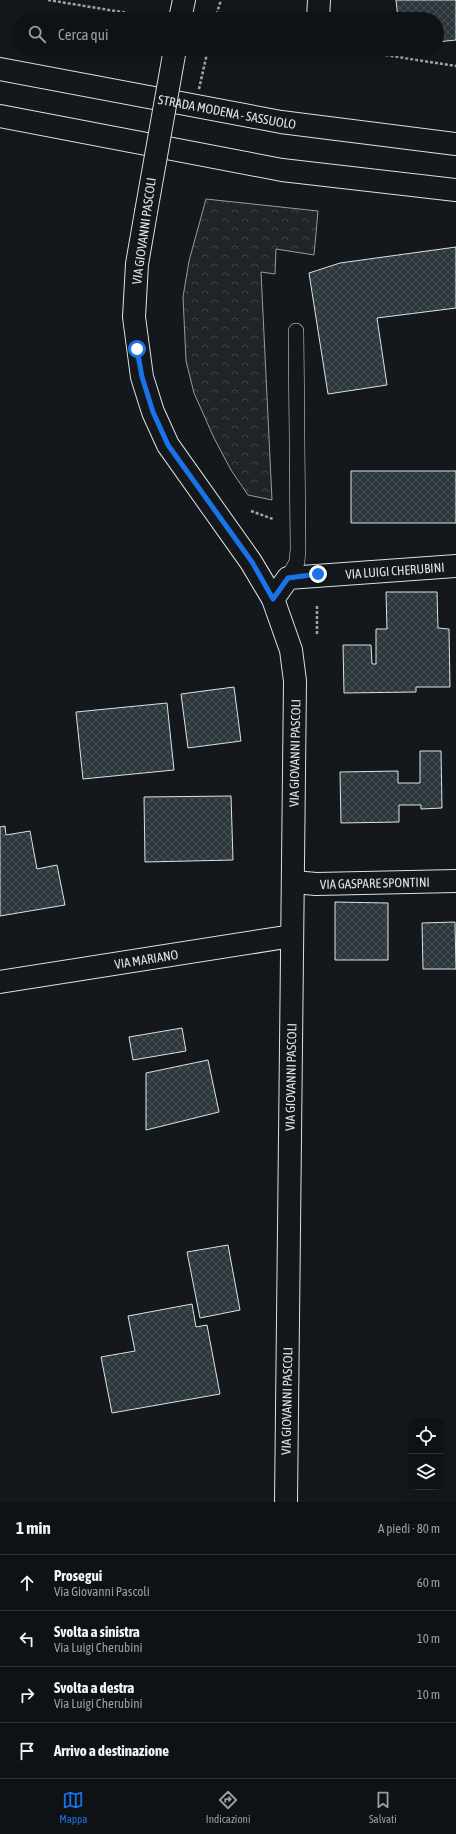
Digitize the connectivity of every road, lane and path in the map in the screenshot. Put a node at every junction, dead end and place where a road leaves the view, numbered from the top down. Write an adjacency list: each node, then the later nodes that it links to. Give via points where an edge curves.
1 (48, 0): 4 (path)
2 (221, 0): 5 (path)
3 (320, 0): 6 (main road)
4 (119, 12)
5 (217, 12)
6 (319, 12)
7 (174, 56): 17 (main road, VIA GIOVANNI PASCOLI, bridge, via 137,264 134,317 142,377 153,412 168,445 252,562)
8 (391, 56): 9 (path)
9 (456, 66)
10 (0, 69): 12 (main road, STRADA MODENA - SASSUOLO, via 281,122)
11 (0, 116): 13 (main road, via 282,170)
12 (456, 144)
13 (456, 190)
14 (296, 331): 16 (lane, via 298,549 297,562)
15 (456, 566): 16 (main road, VIA LUIGI CHERUBINI)
16 (288, 578): 17 (main road)
17 (273, 599): 19 (main road, VIA GIOVANNI PASCOLI, via 291,650 296,681)
18 (456, 881): 19 (main road, VIA GASPARE SPONTINI, via 316,884)
19 (294, 882): 20 (main road, VIA GIOVANNI PASCOLI)
20 (292, 936): 21 (main road, VIA MARIANO); 22 (main road, VIA GIOVANNI PASCOLI)
21 (0, 982)
22 (286, 1502)

